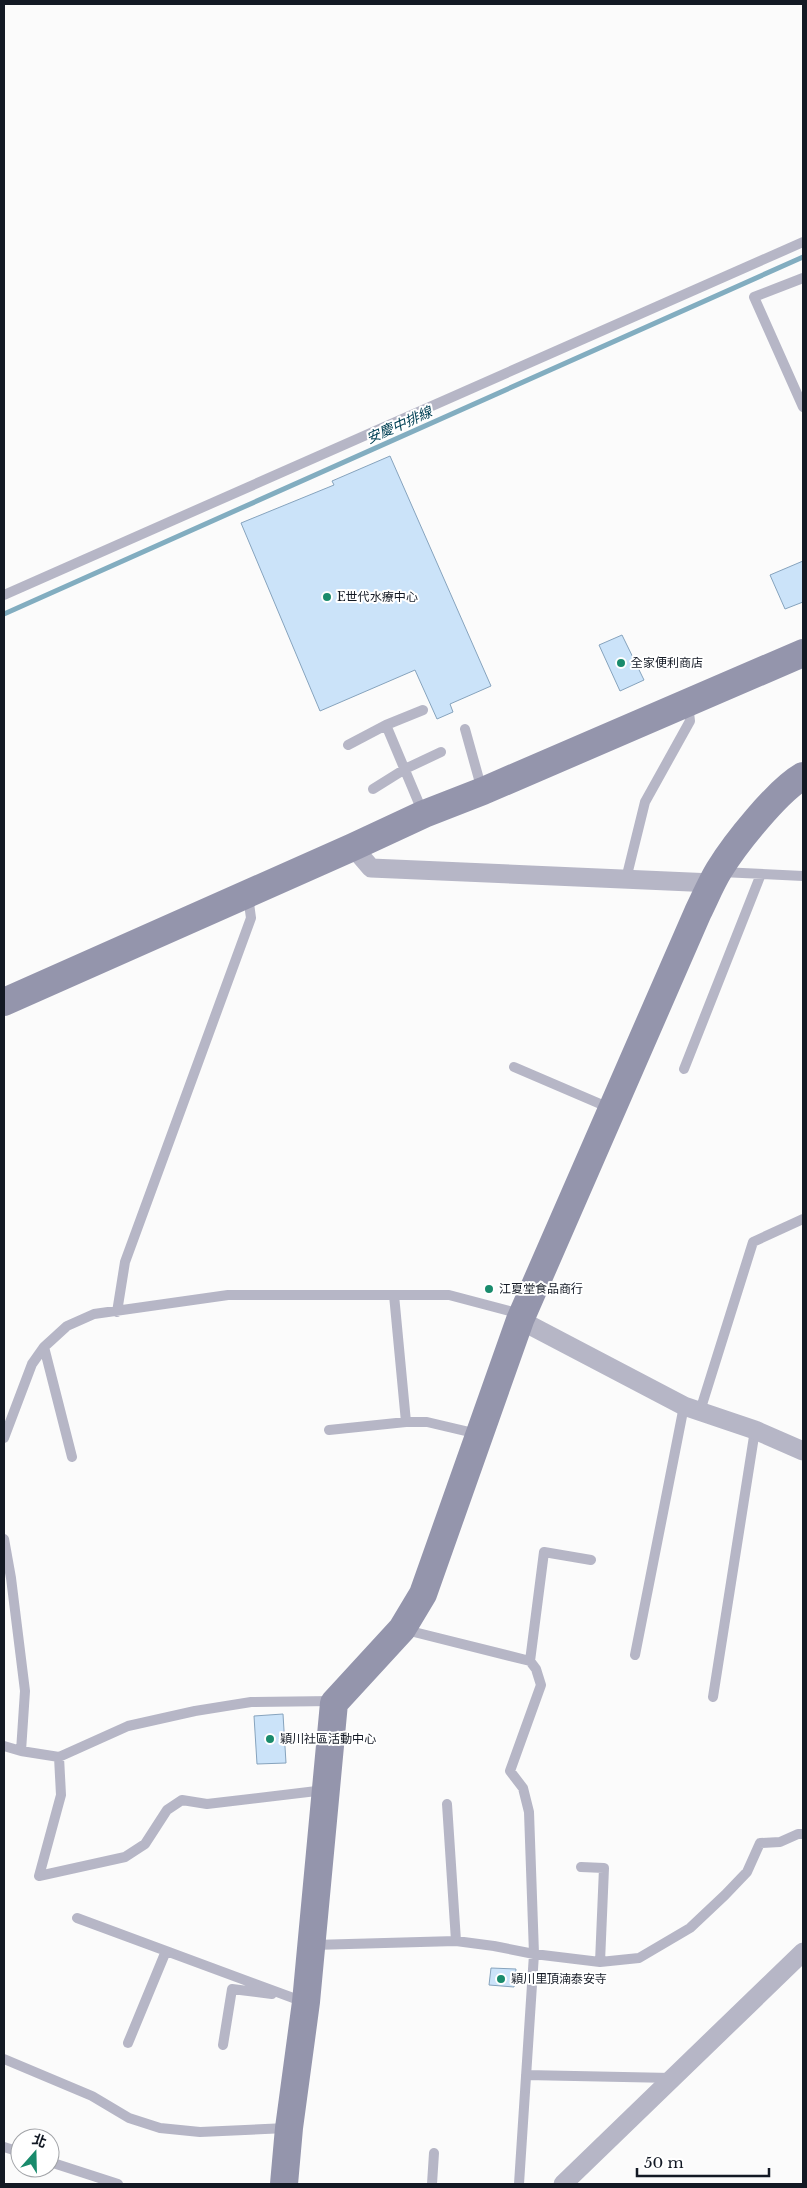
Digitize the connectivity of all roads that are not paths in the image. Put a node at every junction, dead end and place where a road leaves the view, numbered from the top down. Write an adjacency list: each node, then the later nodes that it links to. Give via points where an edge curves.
1 (803, 242): 4 (lane)
2 (803, 278): 3 (lane, via 754,297)
3 (803, 407)
4 (4, 595)
5 (803, 653): 6 (street)
6 (688, 704): 15 (street); 21 (lane, via 690,721 645,802)
7 (423, 710): 8 (lane)
8 (386, 725): 10 (lane); 12 (lane)
9 (465, 729): 15 (lane)
10 (348, 745)
11 (441, 752): 12 (lane)
12 (405, 769): 14 (lane); 16 (lane)
13 (803, 776): 20 (street, via 752,826)
14 (373, 789)
15 (483, 791): 16 (street)
16 (424, 814): 17 (street)
17 (353, 847): 21 (street, via 371,868); 22 (street)
18 (762, 874): 19 (lane); 20 (lane); 25 (lane)
19 (803, 876)
20 (715, 878): 21 (street); 26 (street)
21 (626, 879)
22 (248, 893): 23 (street); 29 (lane, via 251,918 125,1262)
23 (4, 1002)
24 (514, 1067): 26 (lane)
25 (684, 1069)
26 (612, 1110): 30 (street)
27 (803, 1219): 32 (lane, via 753,1242)
28 (394, 1295): 29 (lane, via 228,1295); 30 (lane, via 449,1295); 33 (lane)
29 (117, 1312): 31 (lane, via 94,1314 67,1326)
30 (521, 1317): 32 (street); 36 (street)
31 (44, 1347): 37 (lane, via 32,1364); 39 (lane)
32 (692, 1408): 35 (street); 43 (lane)
33 (406, 1422): 34 (lane); 36 (lane, via 427,1422)
34 (329, 1430)
35 (755, 1430): 38 (street); 45 (lane)
36 (480, 1434): 42 (street, via 423,1594)
37 (4, 1438)
38 (803, 1450)
39 (72, 1457)
40 (4, 1539): 48 (lane, via 25,1692)
41 (592, 1560): 44 (lane, via 544,1552)
42 (402, 1629): 44 (lane); 46 (street)
43 (635, 1655)
44 (530, 1661): 59 (lane, via 541,1685 510,1771 523,1788 529,1812)
45 (714, 1697)
46 (336, 1701): 49 (lane, via 251,1702 195,1710 128,1726); 50 (street)
47 (4, 1746): 48 (lane)
48 (21, 1751): 49 (lane)
49 (59, 1757): 50 (lane, via 61,1795 39,1876 125,1857 145,1844 167,1810 182,1800 207,1804)
50 (327, 1790): 56 (street)
51 (447, 1804): 55 (lane)
52 (803, 1834): 60 (lane, via 780,1842 760,1843 748,1872 690,1928 639,1958)
53 (581, 1867): 60 (lane, via 604,1868)
54 (77, 1918): 57 (lane)
55 (456, 1942): 56 (lane); 59 (lane)
56 (312, 1945): 61 (street)
57 (166, 1951): 61 (lane); 62 (lane)
58 (803, 1952): 66 (street)
59 (534, 1954): 60 (lane); 65 (lane)
60 (600, 1962)
61 (297, 1999): 63 (lane, via 232,1989); 67 (street)
62 (128, 2043)
63 (223, 2045)
64 (4, 2059): 67 (lane, via 92,2096 129,2118 160,2128 200,2132)
65 (526, 2076): 66 (lane); 73 (lane)
66 (673, 2078): 74 (street)
67 (289, 2128): 71 (street)
68 (434, 2153): 72 (lane)
69 (60, 2165): 70 (lane)
70 (118, 2184)
71 (284, 2184)
72 (432, 2184)
73 (519, 2184)
74 (563, 2184)

